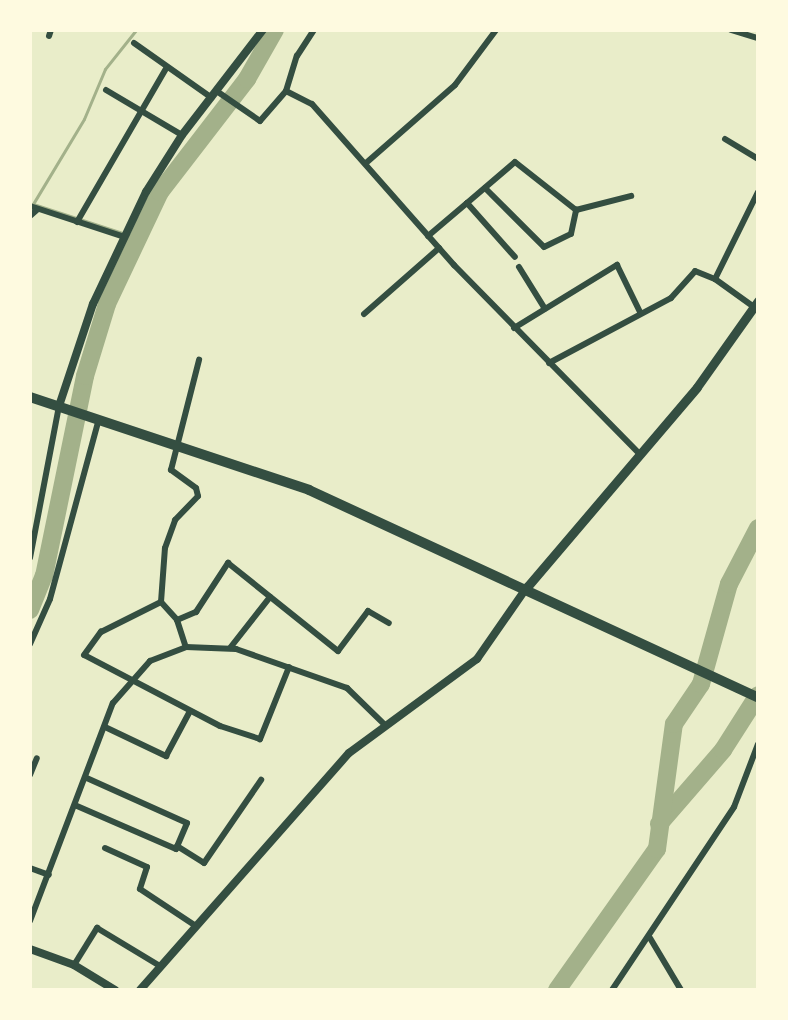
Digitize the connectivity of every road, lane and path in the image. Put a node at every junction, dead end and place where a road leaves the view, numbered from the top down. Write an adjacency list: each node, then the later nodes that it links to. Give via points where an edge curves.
1 (263, 30): 10 (main road)
2 (314, 30): 9 (street, via 297,56)
3 (496, 30): 15 (street, via 455,85)
4 (731, 30): 5 (street)
5 (758, 38)
6 (134, 43): 7 (street)
7 (167, 67): 10 (street); 11 (street)
8 (106, 90): 11 (street)
9 (286, 91): 10 (street, via 260,121); 15 (street, via 312,104)
10 (216, 95): 12 (main road)
11 (141, 111): 12 (street); 24 (street)
12 (182, 135): 26 (main road)
13 (725, 139): 14 (street)
14 (758, 159)
15 (366, 163): 25 (street)
16 (485, 188): 19 (street); 22 (street, via 515,162); 22 (street, via 544,247 571,234)
17 (758, 192): 30 (street)
18 (631, 196): 22 (street)
19 (467, 204): 25 (street); 28 (street)
20 (30, 206): 21 (street)
21 (37, 210): 23 (street); 24 (street)
22 (576, 210)
23 (30, 216)
24 (77, 222): 26 (street)
25 (428, 236): 27 (street)
26 (124, 237): 39 (main road, via 93,304)
27 (439, 248): 34 (street); 35 (street)
28 (515, 256)
29 (519, 267): 32 (street)
30 (715, 279): 31 (street); 33 (street, via 695,271 671,298)
31 (756, 304): 42 (main road, via 697,387)
32 (545, 309): 33 (street, via 617,265); 35 (street)
33 (640, 312): 37 (street)
34 (364, 314)
35 (514, 328): 37 (street)
36 (199, 360): 41 (street)
37 (549, 363): 42 (street)
38 (30, 397): 39 (highway)
39 (63, 407): 40 (highway); 43 (street)
40 (97, 417): 41 (highway); 49 (street, via 50,599)
41 (180, 444): 44 (highway, via 319,494); 46 (street, via 171,470 196,488 198,496 175,520 165,548)
42 (639, 453): 44 (main road)
43 (30, 558)
44 (527, 587): 54 (highway); 56 (main road, via 477,659)
45 (270, 597): 47 (street, via 228,563 196,612); 48 (street, via 338,651 368,610); 51 (street)
46 (161, 602): 47 (street); 53 (street, via 101,632 87,646 84,655)
47 (177, 620): 50 (street)
48 (389, 623)
49 (30, 644)
50 (186, 647): 51 (street); 53 (street, via 150,661)
51 (230, 648): 52 (street)
52 (289, 668): 55 (street, via 260,739); 56 (street, via 347,688)
53 (128, 680): 55 (street); 57 (street)
54 (758, 697)
55 (190, 711): 57 (street, via 165,756)
56 (386, 726): 69 (main road, via 333,770)
57 (105, 727): 61 (street)
58 (758, 744): 70 (street, via 734,807)
59 (37, 758): 60 (street)
60 (30, 775)
61 (87, 778): 63 (street); 64 (street, via 187,823)
62 (261, 780): 64 (street, via 204,863)
63 (77, 806): 64 (street); 67 (street)
64 (177, 846)
65 (105, 848): 69 (street, via 147,867 141,889)
66 (30, 868): 67 (street)
67 (49, 875): 68 (street)
68 (30, 921)
69 (196, 926): 73 (main road)
70 (650, 938): 76 (street); 77 (street)
71 (30, 949): 72 (street)
72 (74, 965): 73 (street, via 97,928); 74 (street)
73 (160, 966): 75 (main road)
74 (116, 990)
75 (140, 990)
76 (612, 990)
77 (681, 990)

